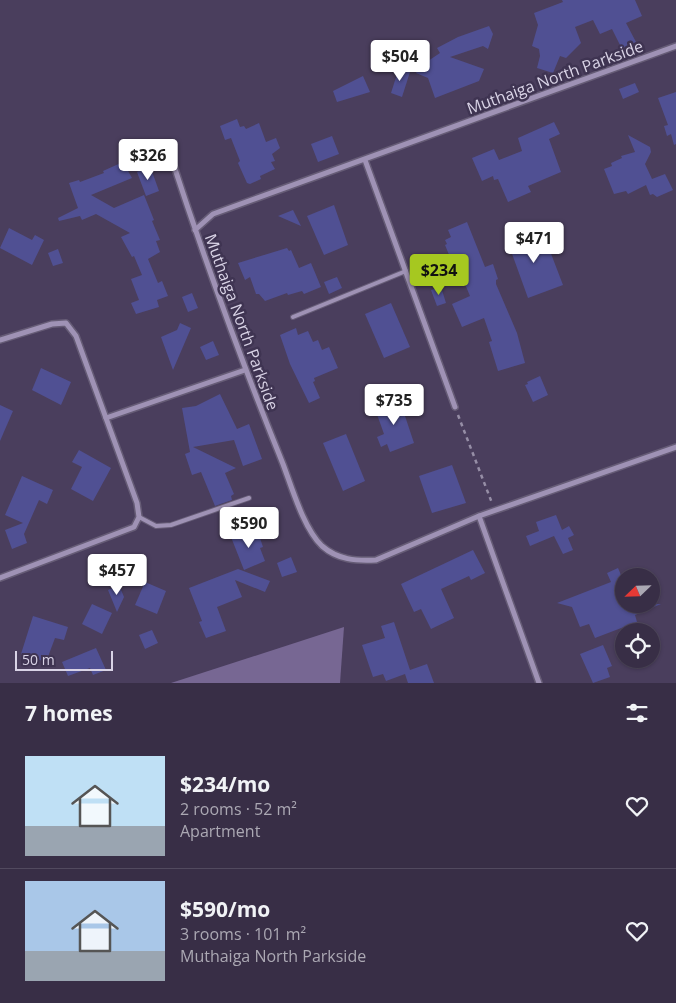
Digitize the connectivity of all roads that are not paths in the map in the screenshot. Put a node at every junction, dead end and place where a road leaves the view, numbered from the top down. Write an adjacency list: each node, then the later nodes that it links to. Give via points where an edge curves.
1 (676, 46): 3 (street, Muthaiga North Parkside)
2 (171, 157): 4 (street)
3 (365, 160): 4 (street, Muthaiga North Parkside, via 213,214); 5 (street)
4 (195, 230): 8 (street, Muthaiga North Parkside)
5 (406, 271): 6 (lane); 9 (street)
6 (293, 316)
7 (0, 340): 10 (street, via 52,324 66,323 76,336)
8 (245, 370): 10 (street); 13 (street, Muthaiga North Parkside, via 313,535 322,546 358,561 376,560)
9 (455, 407)
10 (106, 418): 14 (street, via 137,503)
11 (676, 447): 13 (street, Muthaiga North Parkside)
12 (249, 498): 14 (lane, via 170,525 156,526)
13 (480, 516): 16 (street)
14 (139, 517): 15 (street, via 134,527)
15 (0, 578)
16 (539, 683)

